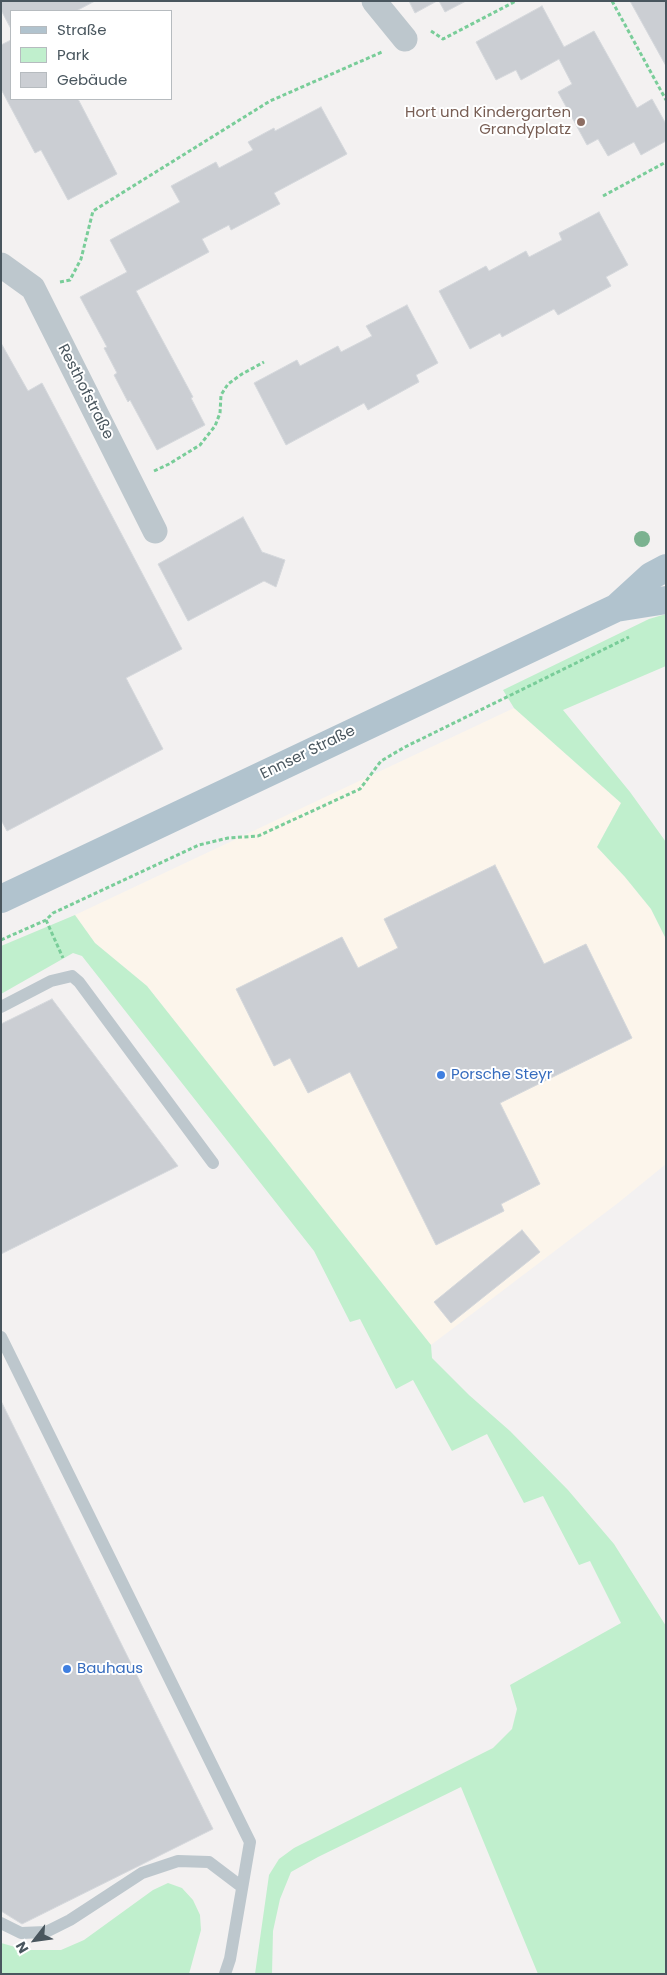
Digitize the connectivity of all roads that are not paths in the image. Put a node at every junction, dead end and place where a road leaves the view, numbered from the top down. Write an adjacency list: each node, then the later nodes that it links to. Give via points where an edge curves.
1 (374, 1): 2 (street)
2 (405, 39)
3 (1, 265): 4 (street, Resthofstraße, via 33,288)
4 (155, 531)
5 (666, 568): 7 (main road, Ennser Straße, via 651,576)
6 (666, 600): 7 (main road, Ennser Straße)
7 (616, 608): 8 (main road, Ennser Straße)
8 (1, 899)
9 (1, 1007): 10 (lane, via 50,981 72,976)
10 (213, 1163)
11 (1, 1337): 12 (lane, via 250,1842)
12 (242, 1887): 13 (lane, via 209,1862 178,1861 142,1873 46,1932 21,1932); 14 (lane)
13 (1, 1923)
14 (225, 1974)

